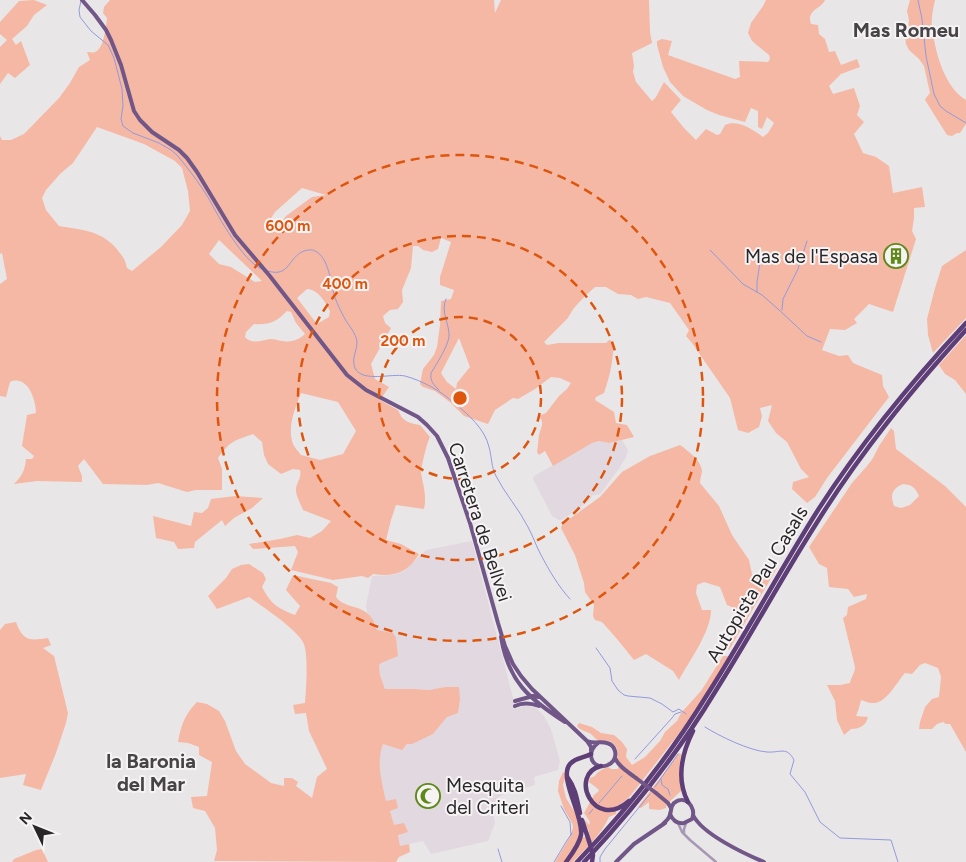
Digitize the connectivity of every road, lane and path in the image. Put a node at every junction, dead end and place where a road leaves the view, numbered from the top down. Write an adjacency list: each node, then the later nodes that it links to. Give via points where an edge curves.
1 (83, 1): 5 (main road, Carretera de Bellvei, via 111,40 134,111 140,120 187,158 235,234 347,374 366,390 418,417 437,436 470,523)
2 (966, 322): 4 (highway, Autopista Pau Casals)
3 (966, 330): 4 (highway, Autopista Pau Casals)
4 (952, 342): 11 (highway, Autopista Pau Casals, via 839,488); 20 (highway, Autopista Pau Casals, via 898,400 844,472 700,706)
5 (498, 623): 6 (main road, Carretera de Bellvei, via 507,662); 10 (main road, Carretera de Bellvei, via 516,669)
6 (518, 683): 7 (main road, Carretera de Bellvei); 8 (main road, via 523,691)
7 (530, 697): 8 (main road); 9 (main road, Carretera de Bellvei); 10 (main road, via 540,698)
8 (514, 702): 9 (main road)
9 (543, 708): 12 (main road, Carretera de Bellvei)
10 (552, 708): 12 (main road, Carretera de Bellvei)
11 (695, 723): 23 (highway, via 682,763 684,794); 34 (highway, Autopista Pau Casals, via 645,792)
12 (571, 726): 13 (main road, Carretera de Bellvei)
13 (587, 741): 14 (main road); 15 (main road, Carretera de Bellvei)
14 (598, 743): 15 (main road); 16 (main road, via 608,743 613,747)
15 (591, 755): 18 (main road, via 597,765); 32 (highway, via 574,761 566,772 581,828 579,842); 35 (highway, bridge, via 575,762 568,777 577,795)
16 (615, 758): 17 (main road); 19 (main road)
17 (610, 764): 18 (main road); 19 (main road)
18 (602, 766): 20 (highway, via 592,772 586,785 594,805 610,810)
19 (623, 769): 21 (main road, bridge)
20 (636, 795): 33 (highway, Autopista Pau Casals)
21 (664, 798): 22 (main road); 24 (main road)
22 (676, 802): 23 (main road); 24 (main road)
23 (688, 802): 26 (main road, via 693,807)
24 (671, 808): 25 (main road)
25 (670, 814): 27 (main road); 29 (main road)
26 (693, 815): 28 (main road); 30 (main road)
27 (676, 822): 28 (main road); 29 (main road); 31 (street)
28 (688, 822): 30 (main road); 31 (street, via 684,829)
29 (663, 824): 36 (main road, via 634,844)
30 (700, 825): 38 (main road, via 720,840)
31 (686, 836): 37 (street)
32 (566, 862)
33 (577, 862)
34 (584, 862)
35 (592, 862)
36 (616, 862)
37 (716, 862)
38 (764, 862)

